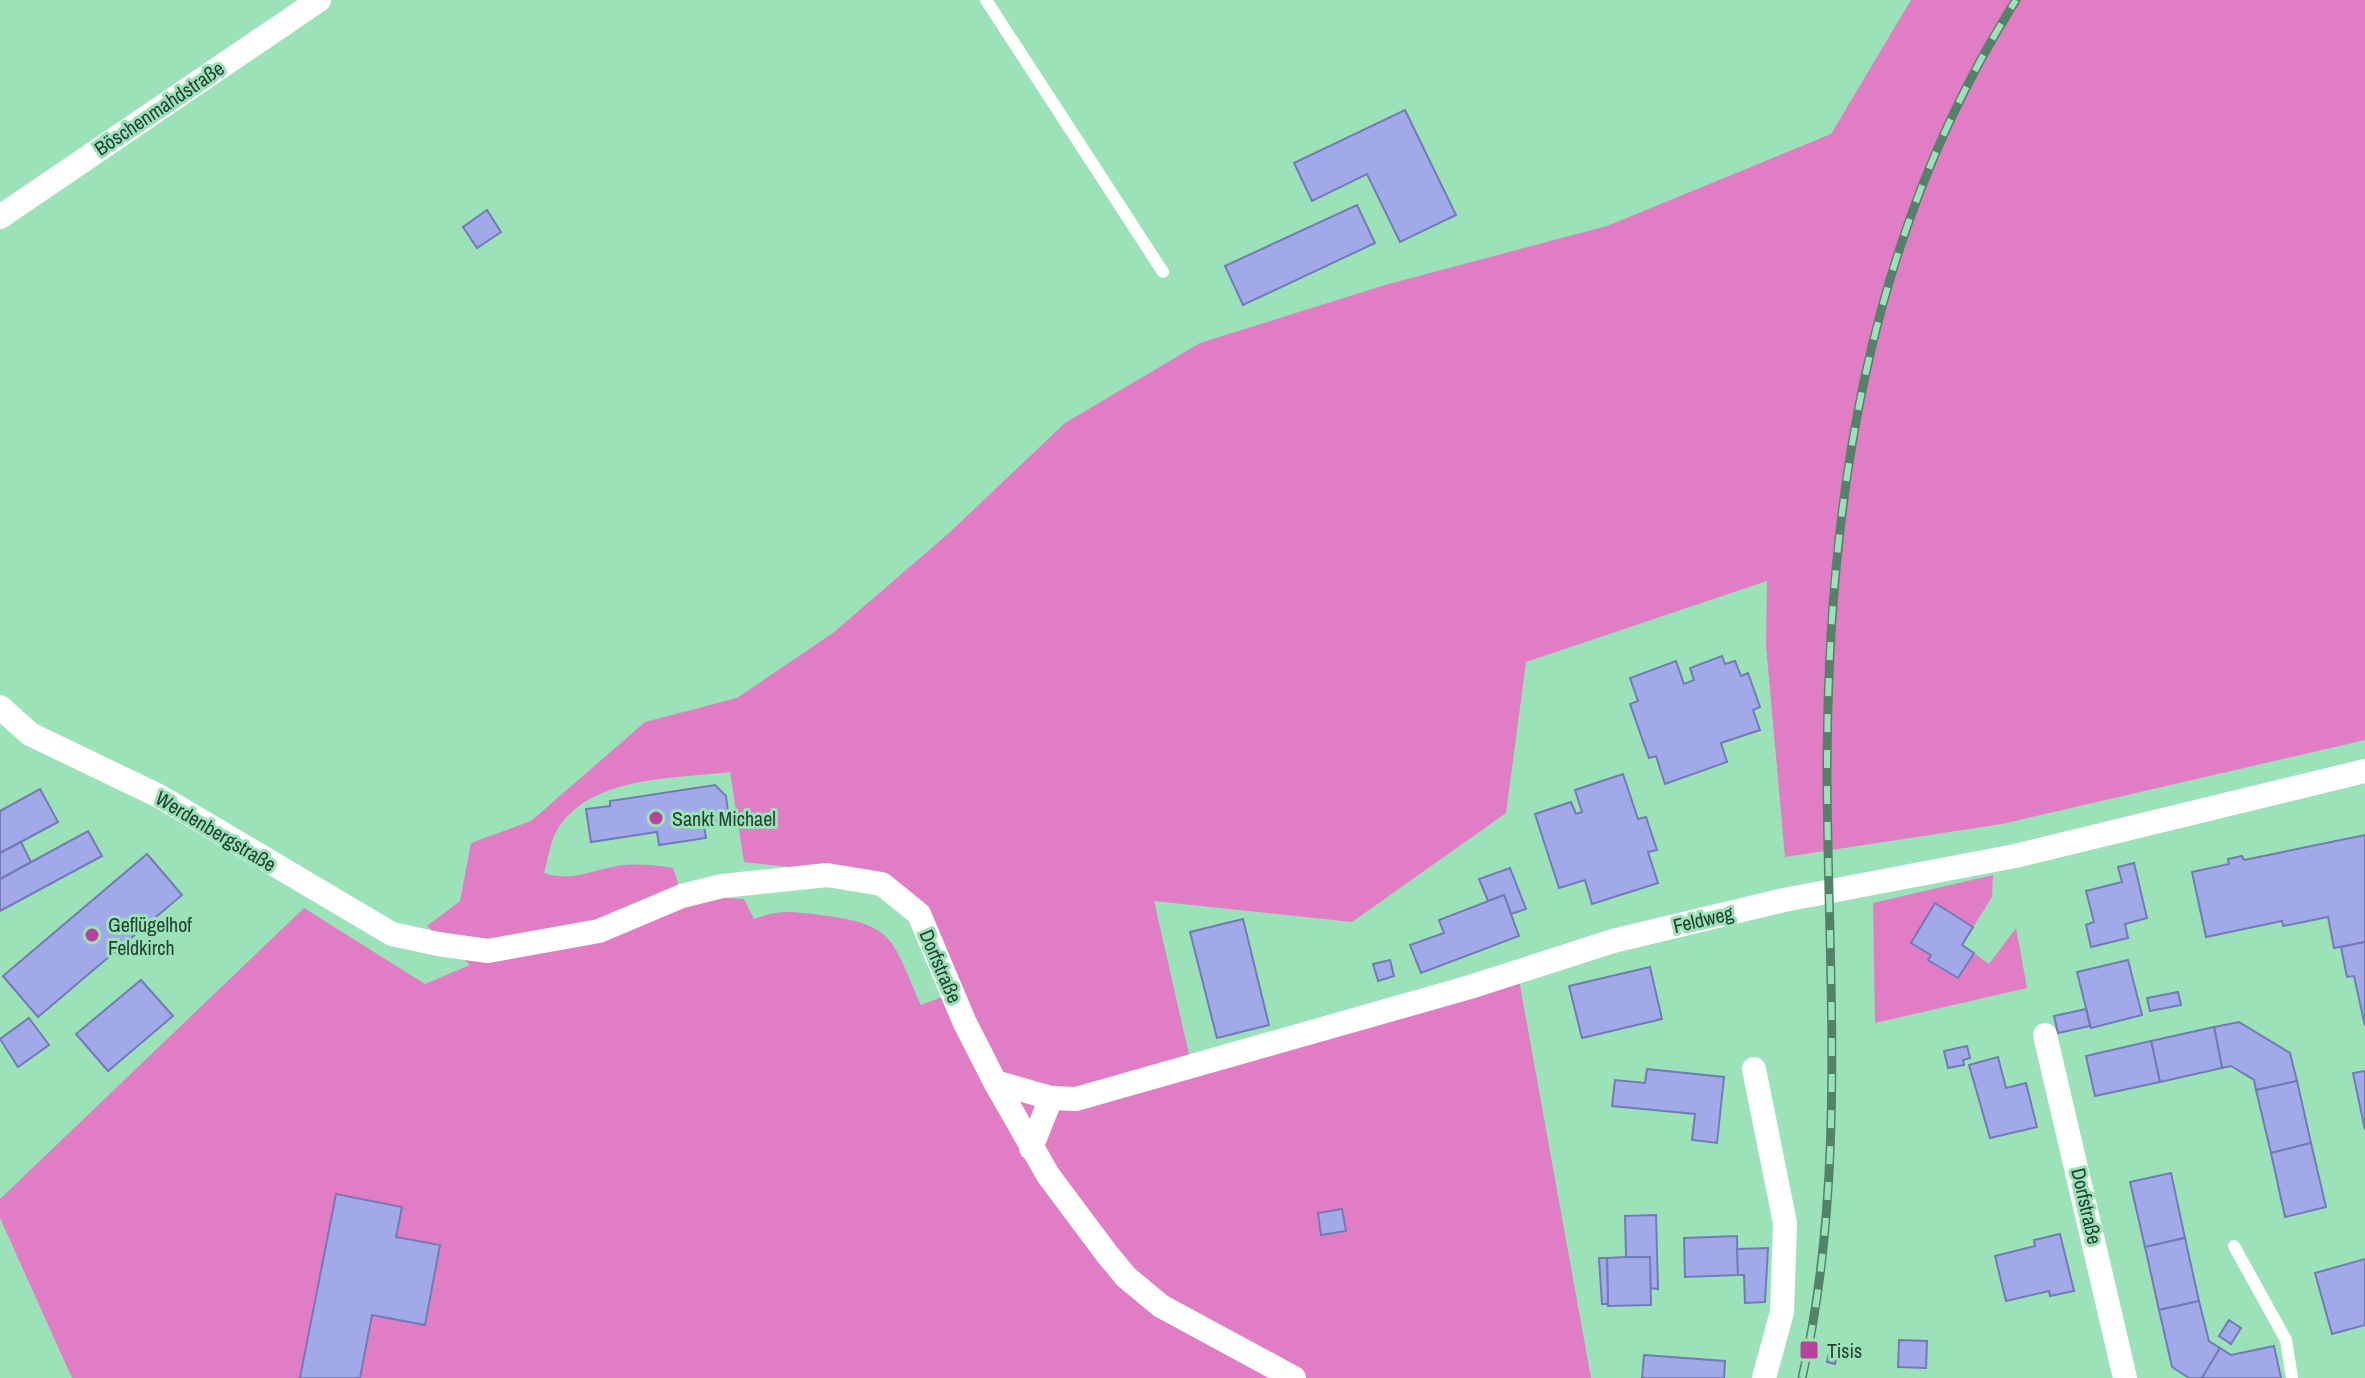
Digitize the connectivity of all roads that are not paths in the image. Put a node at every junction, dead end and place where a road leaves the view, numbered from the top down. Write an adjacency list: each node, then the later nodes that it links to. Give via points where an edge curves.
1 (319, 0): 3 (street, Böschenmahdstraße)
2 (986, 0): 4 (lane)
3 (0, 217)
4 (1163, 272)
5 (0, 707): 7 (street, Werdenbergstraße, via 30,734 159,796 392,934)
6 (2365, 771): 11 (street, Feldweg, via 2015,856 1784,900 1613,941 1091,1095)
7 (438, 944): 10 (street, Dorfstraße, via 488,951 599,931 682,896 722,886 827,875 882,884 919,914)
8 (2045, 1035): 16 (street, Dorfstraße)
9 (1754, 1069): 15 (street, via 1785,1223 1782,1312)
10 (995, 1082): 11 (street, Feldweg); 12 (street, Dorfstraße)
11 (1051, 1098): 12 (street)
12 (1031, 1148): 14 (street, Dorfstraße, via 1126,1277 1161,1306)
13 (2234, 1246): 17 (lane, via 2286,1340)
14 (1294, 1378)
15 (1764, 1378)
16 (2125, 1378)
17 (2292, 1378)

